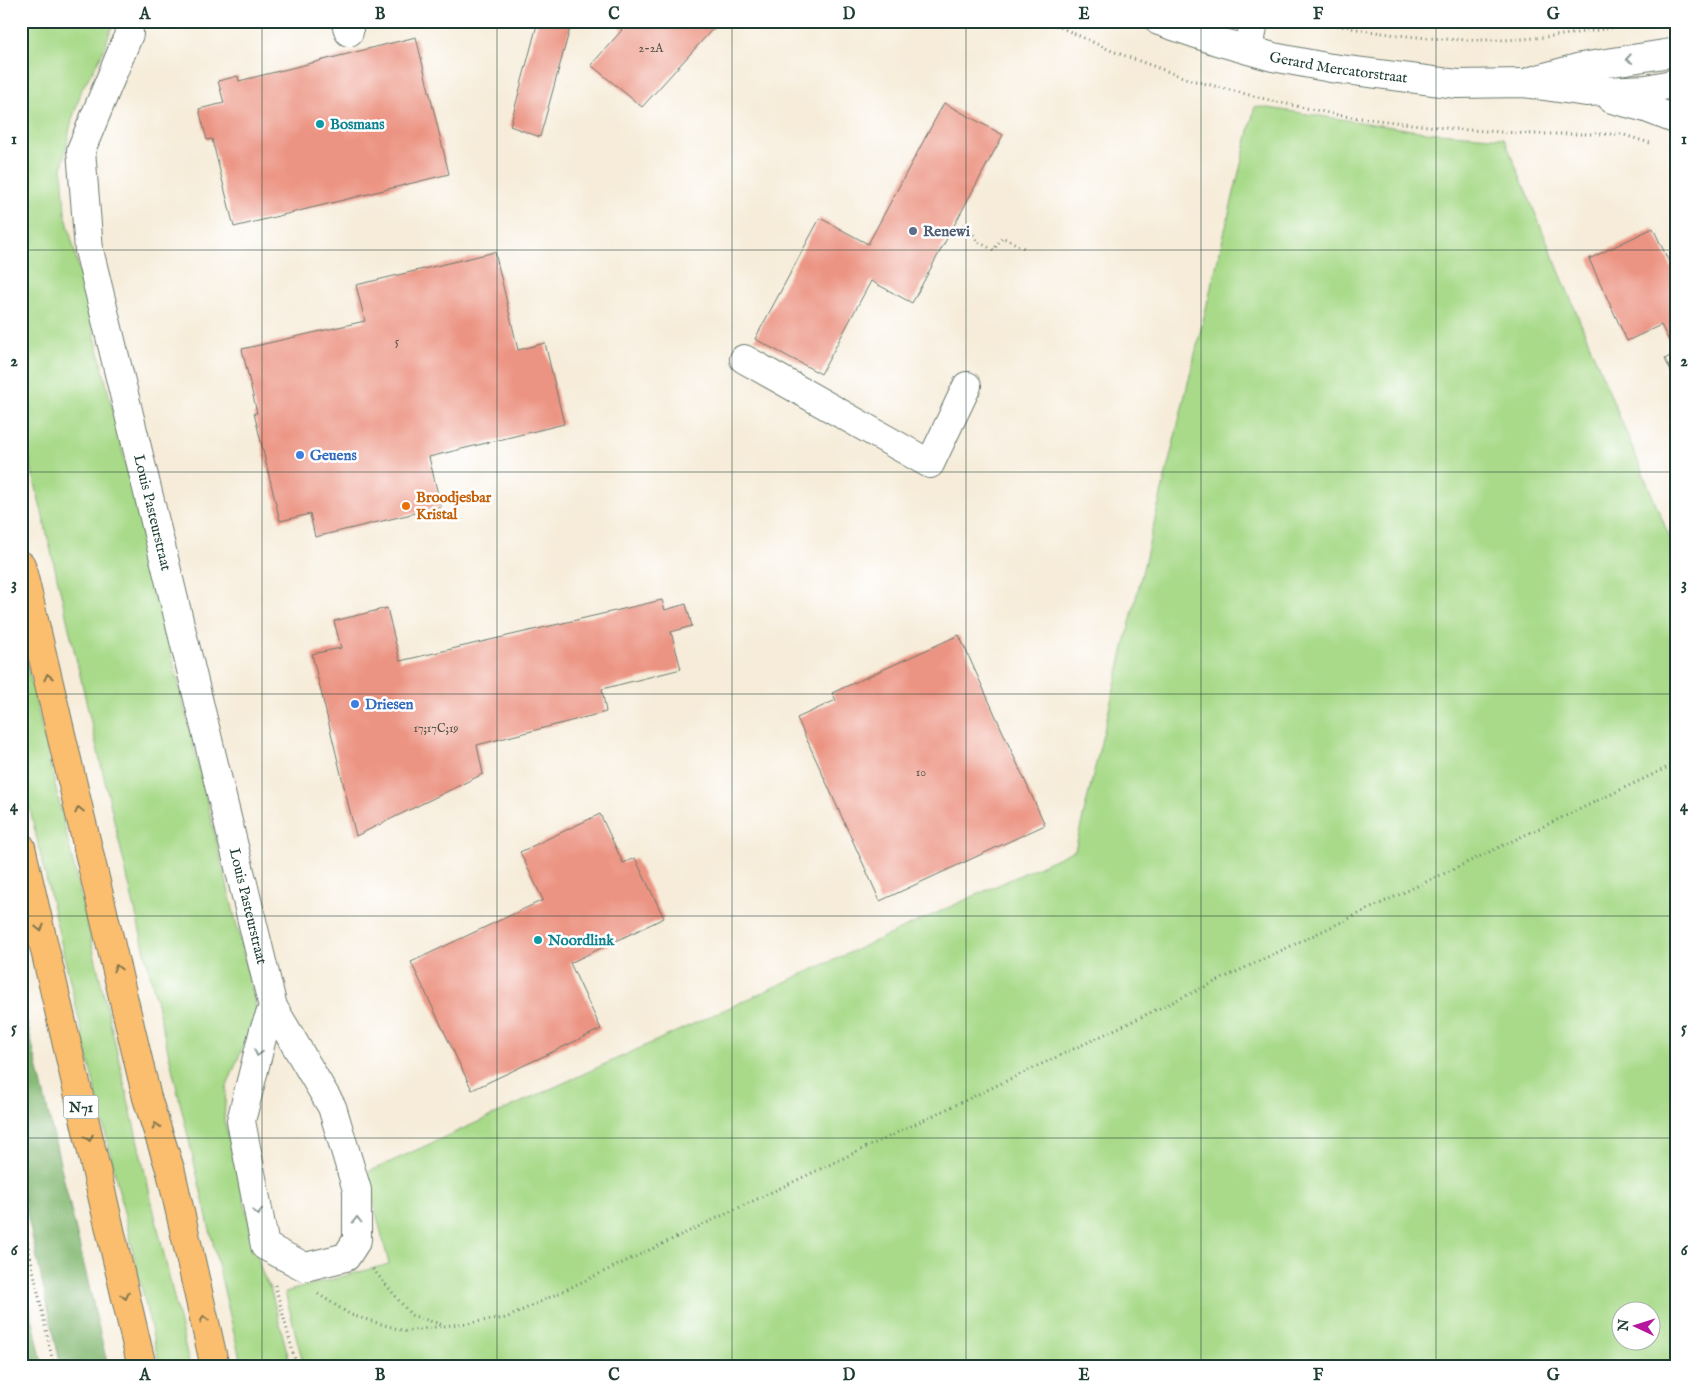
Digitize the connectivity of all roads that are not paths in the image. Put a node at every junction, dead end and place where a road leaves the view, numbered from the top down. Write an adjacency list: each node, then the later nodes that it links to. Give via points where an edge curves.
1 (128, 21): 14 (street, Louis Pasteurstraat, via 129,34 81,150 89,250)
2 (1159, 21): 4 (street, Gerard Mercatorstraat)
3 (1254, 21): 4 (street)
4 (1249, 50): 6 (street, Gerard Mercatorstraat, via 1332,68 1457,84)
5 (1677, 52): 6 (street, Gerard Mercatorstraat, one-way to 6, via 1581,67)
6 (1523, 83): 8 (street, Gerard Mercatorstraat)
7 (1677, 84): 8 (street, Gerard Mercatorstraat)
8 (1586, 92): 9 (street)
9 (1677, 120)
10 (744, 359): 11 (street, via 930,464)
11 (967, 386)
12 (21, 564): 16 (highway, one-way to 12, via 171,1172 145,1088)
13 (21, 847): 15 (highway, N71, one-way to 15)
14 (272, 1006): 14 (street, Louis Pasteurstraat, one-way to 14, via 240,1121 265,1246 305,1266 346,1257 356,1240 356,1190 332,1107)
15 (142, 1367)
16 (214, 1367)

